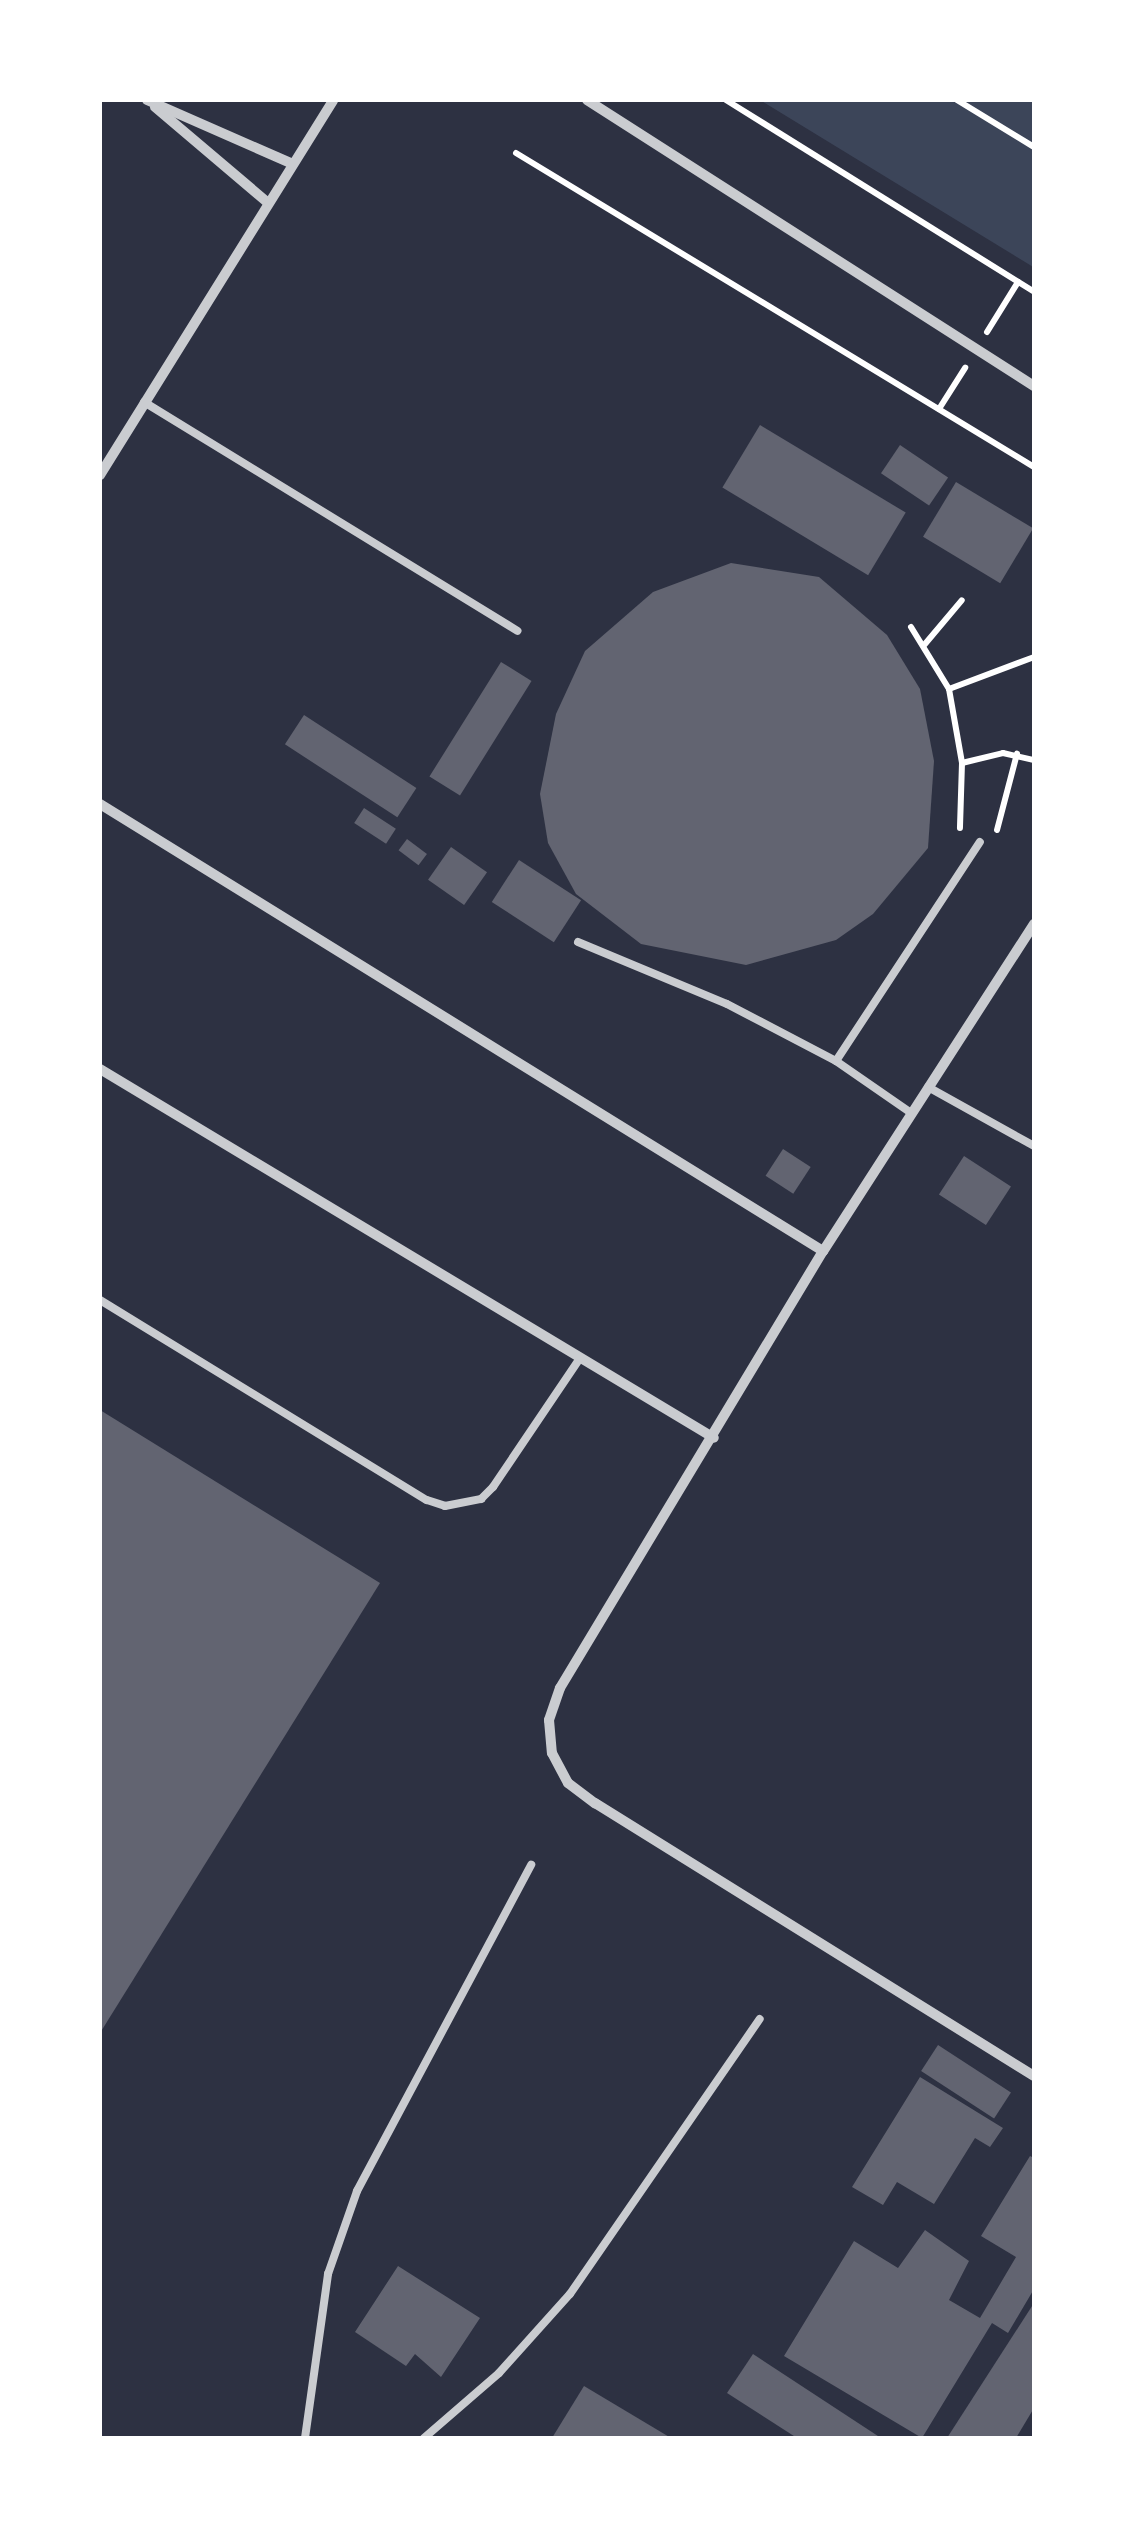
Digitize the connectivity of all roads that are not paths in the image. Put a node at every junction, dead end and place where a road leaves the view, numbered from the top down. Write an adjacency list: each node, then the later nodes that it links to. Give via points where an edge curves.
1 (332, 100): 4 (street)
2 (587, 100): 6 (street)
3 (149, 101): 4 (street); 5 (street)
4 (292, 164): 5 (street)
5 (268, 203): 7 (street)
6 (1034, 386)
7 (144, 402): 8 (street); 9 (lane)
8 (100, 475)
9 (517, 632)
10 (100, 804): 19 (street)
11 (980, 842): 14 (lane)
12 (1034, 924): 16 (street)
13 (578, 942): 14 (lane, via 694,989)
14 (836, 1062): 17 (lane)
15 (100, 1069): 21 (street)
16 (928, 1088): 17 (street); 18 (lane)
17 (912, 1114): 19 (street)
18 (1034, 1146)
19 (823, 1251): 22 (street)
20 (100, 1300): 21 (lane, via 445,1506 480,1500 493,1487)
21 (580, 1358): 22 (street)
22 (714, 1438): 25 (street, via 560,1688 549,1720 552,1753 568,1782 595,1803)
23 (531, 1866): 26 (lane, via 357,2191 328,2274)
24 (760, 2019): 27 (lane, via 570,2294 499,2373)
25 (1034, 2076)
26 (305, 2438)
27 (424, 2438)

